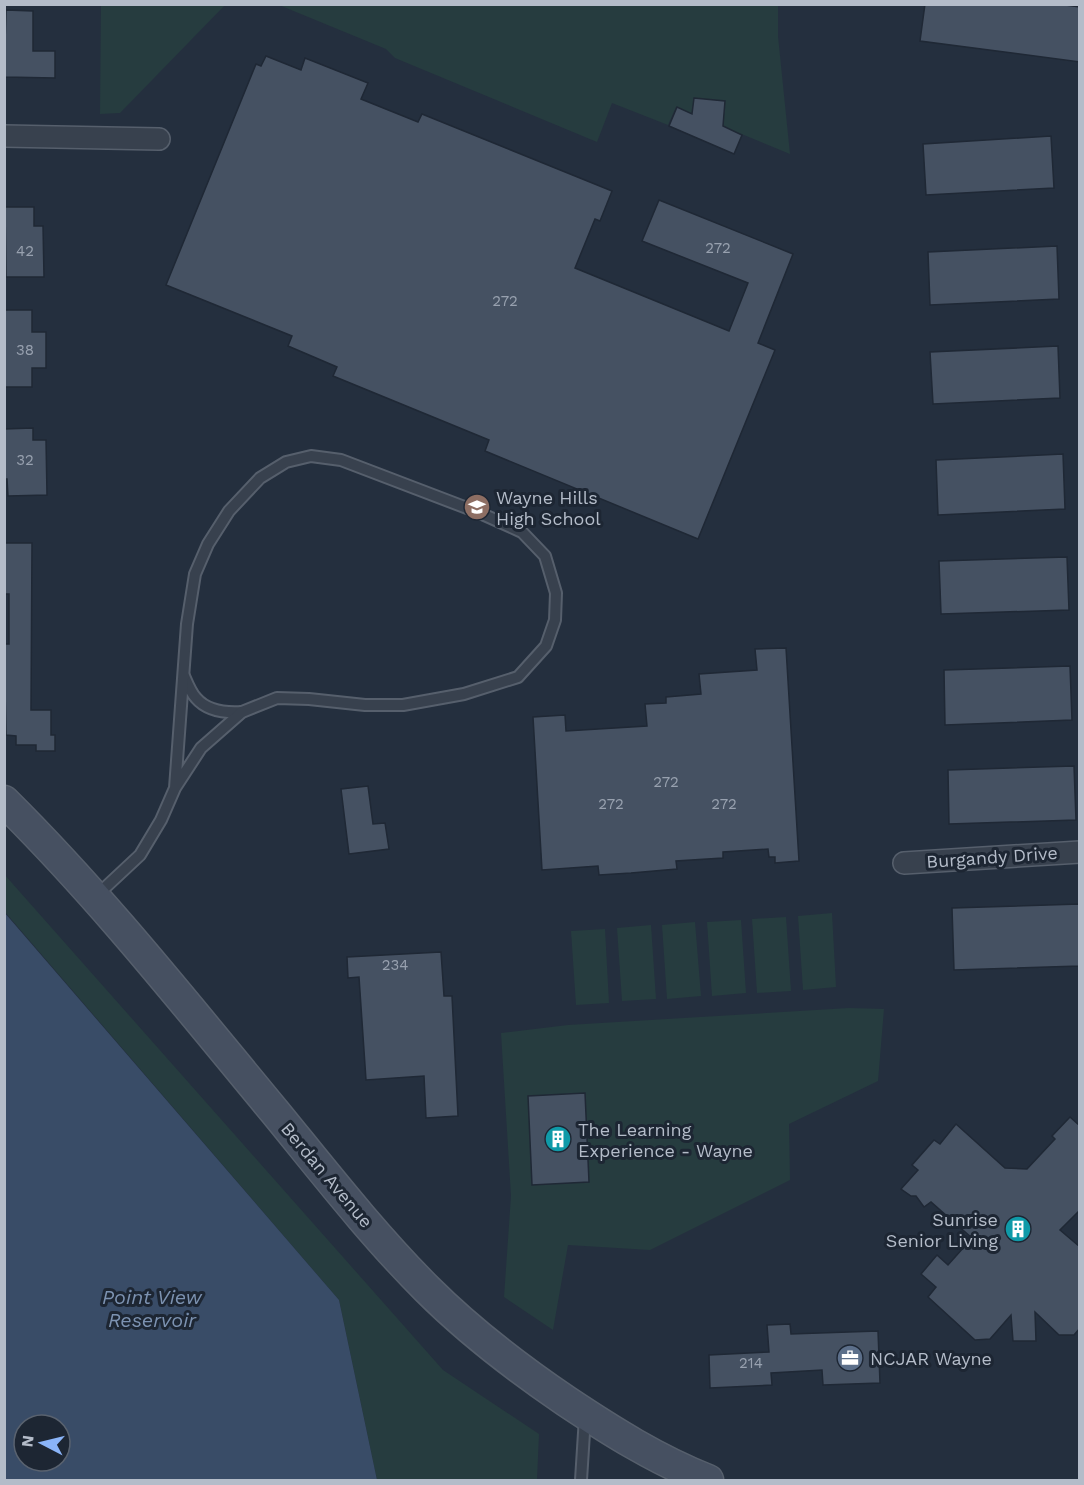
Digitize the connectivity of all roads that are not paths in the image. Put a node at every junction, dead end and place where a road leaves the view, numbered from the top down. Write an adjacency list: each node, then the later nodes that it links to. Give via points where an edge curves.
1 (4, 136): 2 (street)
2 (159, 138)
3 (183, 676): 4 (lane, via 196,699 214,709); 4 (lane, via 195,574 208,544 229,511 260,478 286,462 311,456 341,460 522,532 545,556 556,593 555,620 546,646 518,677 464,694 403,705 278,698); 5 (lane)
4 (242, 712): 5 (lane, via 201,748)
5 (175, 788): 9 (lane, via 140,855)
6 (4, 801): 9 (main road, Berdan Avenue)
7 (1080, 852): 8 (street, Burgandy Drive)
8 (904, 863)
9 (94, 897): 10 (main road, Berdan Avenue, via 366,1222 426,1288 473,1333)
10 (585, 1414): 11 (main road, Berdan Avenue); 12 (lane)
11 (701, 1479)
12 (581, 1480)

